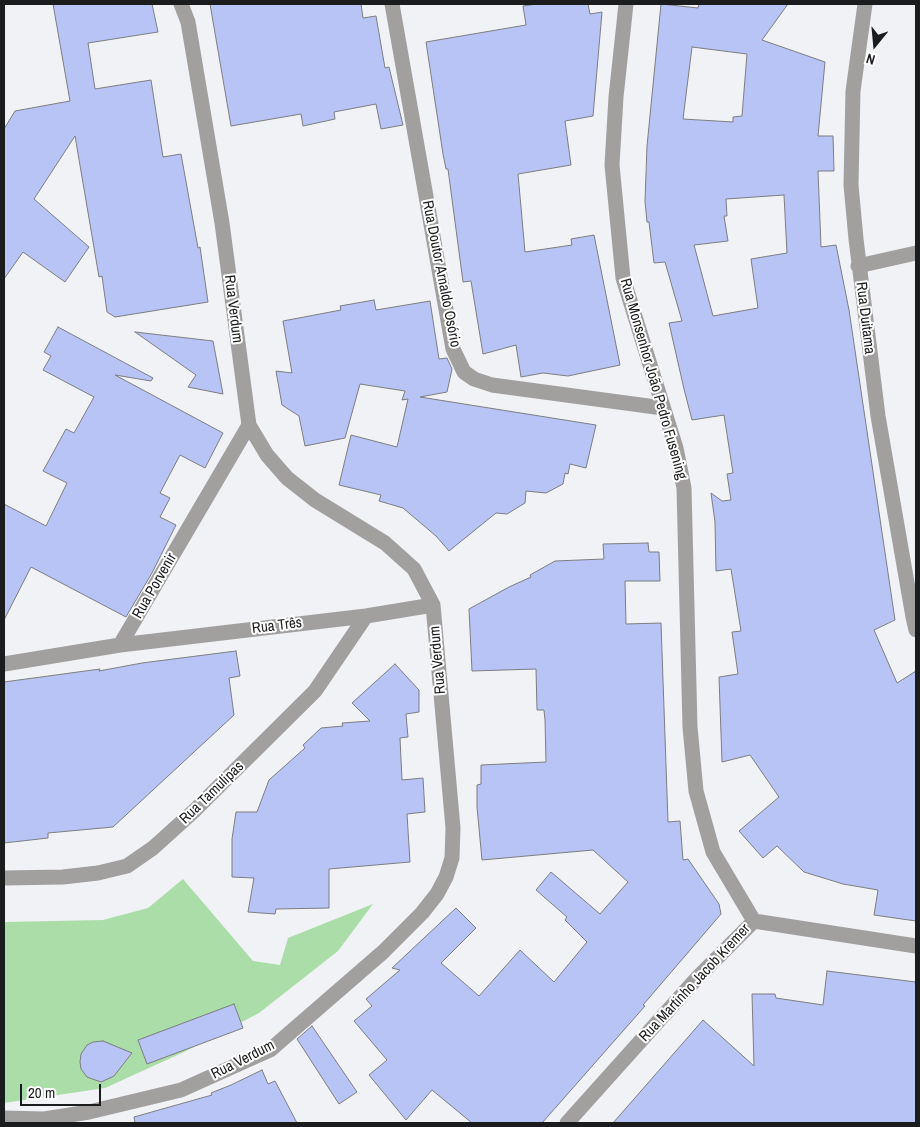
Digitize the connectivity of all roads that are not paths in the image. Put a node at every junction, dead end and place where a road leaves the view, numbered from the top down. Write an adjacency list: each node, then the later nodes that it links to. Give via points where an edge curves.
1 (181, 4): 8 (street, Rua Verdum, via 188,22 222,223)
2 (392, 4): 7 (street, Rua Doutor Arnaldo Osório, via 453,349 464,372 492,385)
3 (626, 4): 7 (street, Rua Monsenhor João Pedro Fusening, via 612,165 617,228 623,278)
4 (865, 4): 6 (street, Rua Duitama, via 853,100 852,185)
5 (916, 253): 6 (street)
6 (858, 266): 11 (street, Rua Duitama, via 878,416)
7 (664, 408): 15 (street, Rua Monsenhor João Pedro Fusening, via 684,488 690,727 696,791 712,852)
8 (249, 425): 9 (street, Rua Verdum, via 267,455 287,478 315,500 385,543 414,569); 12 (street, Rua Porvenir)
9 (433, 605): 10 (street, Rua Três); 17 (street, Rua Verdum, via 453,828 452,858 438,894 384,952 270,1050 181,1090 89,1112 44,1119)
10 (366, 616): 12 (street, Rua Três); 14 (street, Rua Tamulipas, via 315,691 153,848 127,866 98,873)
11 (916, 630)
12 (120, 645): 13 (street)
13 (4, 664)
14 (4, 878)
15 (754, 921): 16 (street, Rua Martinho Jacob Kremer); 18 (street, Rua Martinho Jacob Kremer, via 698,977)
16 (916, 946)
17 (4, 1118)
18 (567, 1123)

